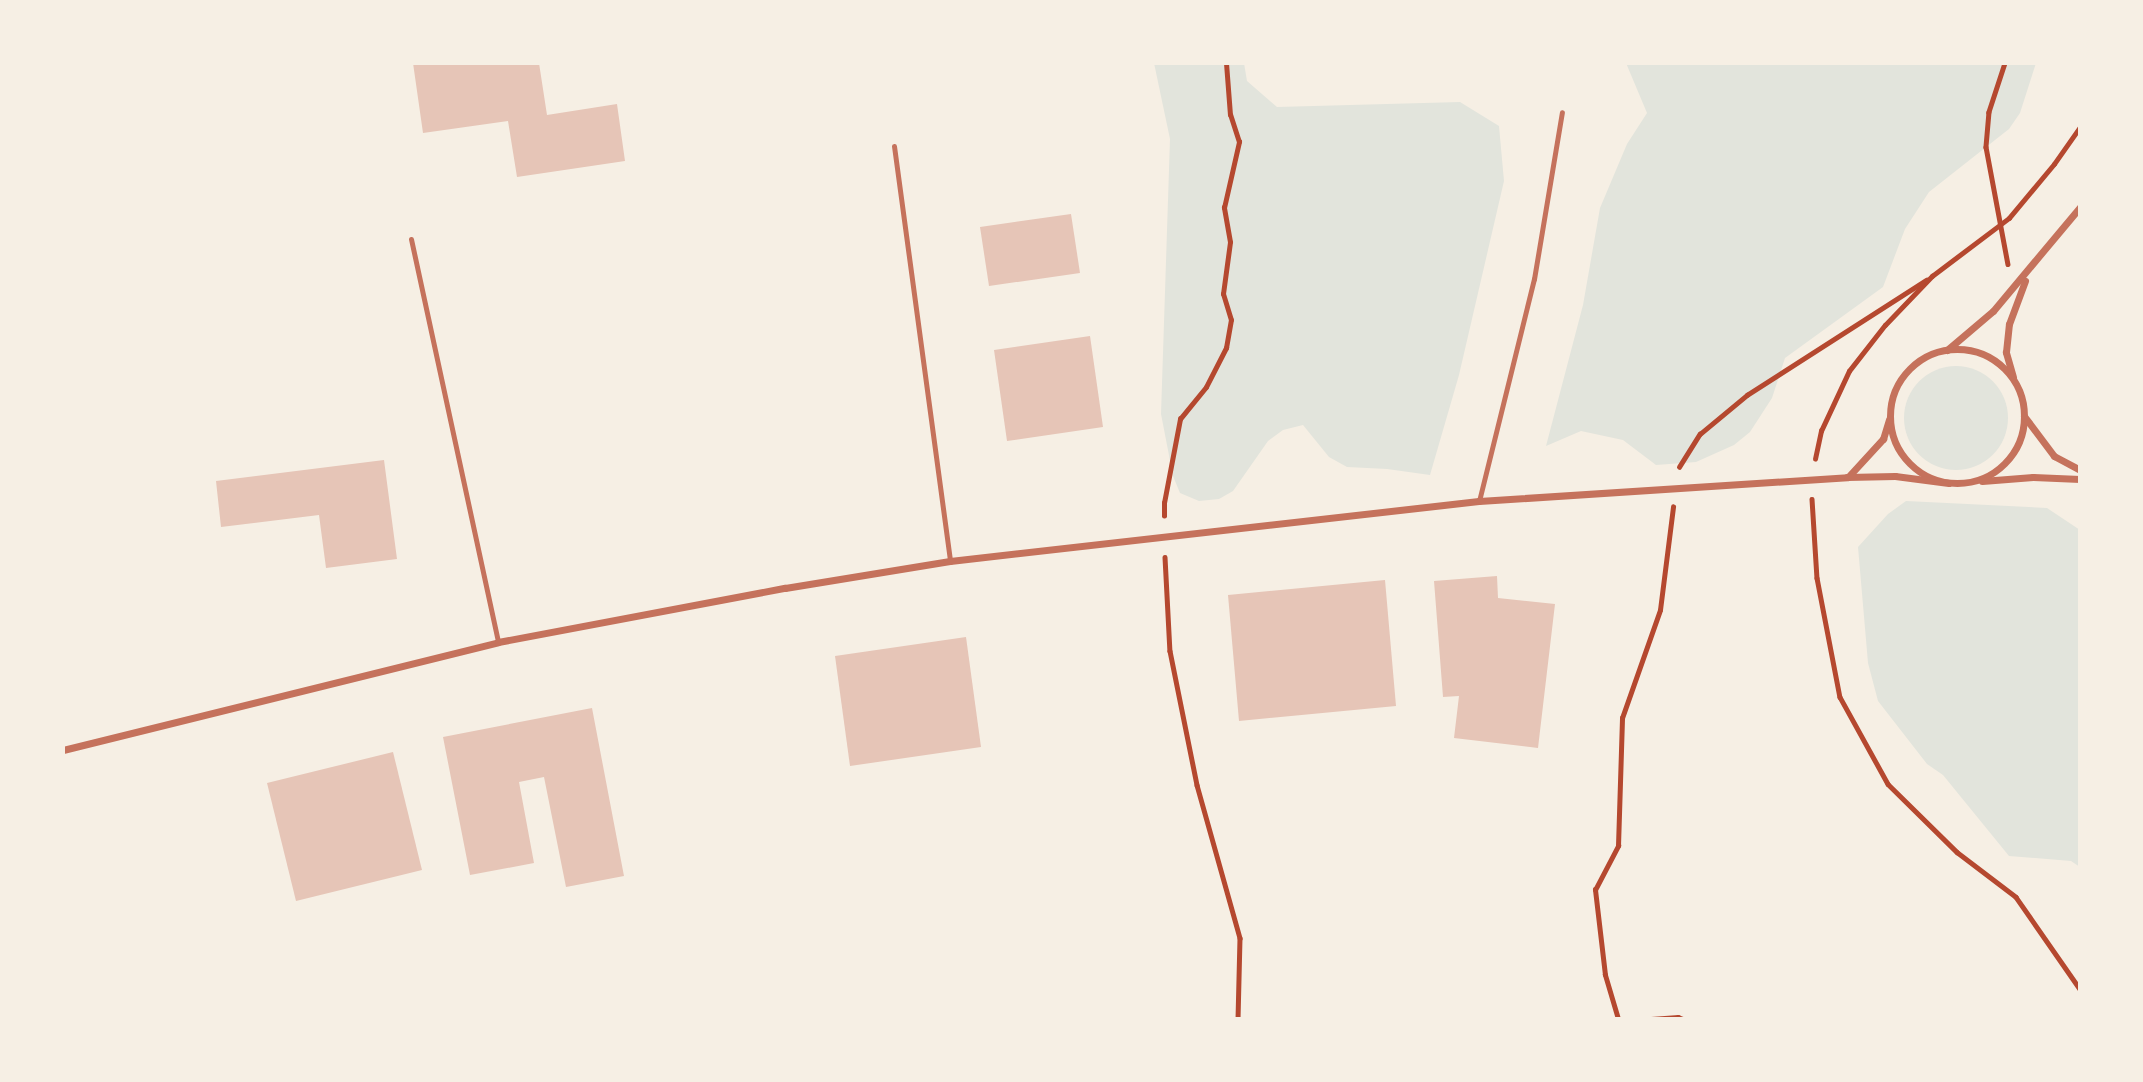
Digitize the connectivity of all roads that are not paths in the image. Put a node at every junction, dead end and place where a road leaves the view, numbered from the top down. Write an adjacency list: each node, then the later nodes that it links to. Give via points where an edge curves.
1 (1562, 112): 15 (lane, via 1534,279)
2 (894, 146): 16 (lane)
3 (2080, 207): 5 (street)
4 (411, 239): 17 (lane)
5 (2028, 274): 6 (street); 7 (street, via 2009,324 2006,352)
6 (1947, 350): 7 (street, via 1985,355); 9 (street, via 1929,355 1901,380)
7 (2014, 379): 8 (street)
8 (2024, 415): 10 (street, via 2054,456); 13 (street, via 2014,452 1986,477)
9 (1890, 417): 11 (street, via 1883,439); 14 (street, via 1893,436 1914,468)
10 (2080, 470)
11 (1847, 477): 14 (street, via 1895,476); 15 (street)
12 (2080, 479): 13 (street)
13 (1967, 482): 14 (street)
14 (1949, 483)
15 (1479, 501): 16 (street)
16 (950, 561): 17 (street)
17 (498, 642): 18 (street)
18 (63, 750)

